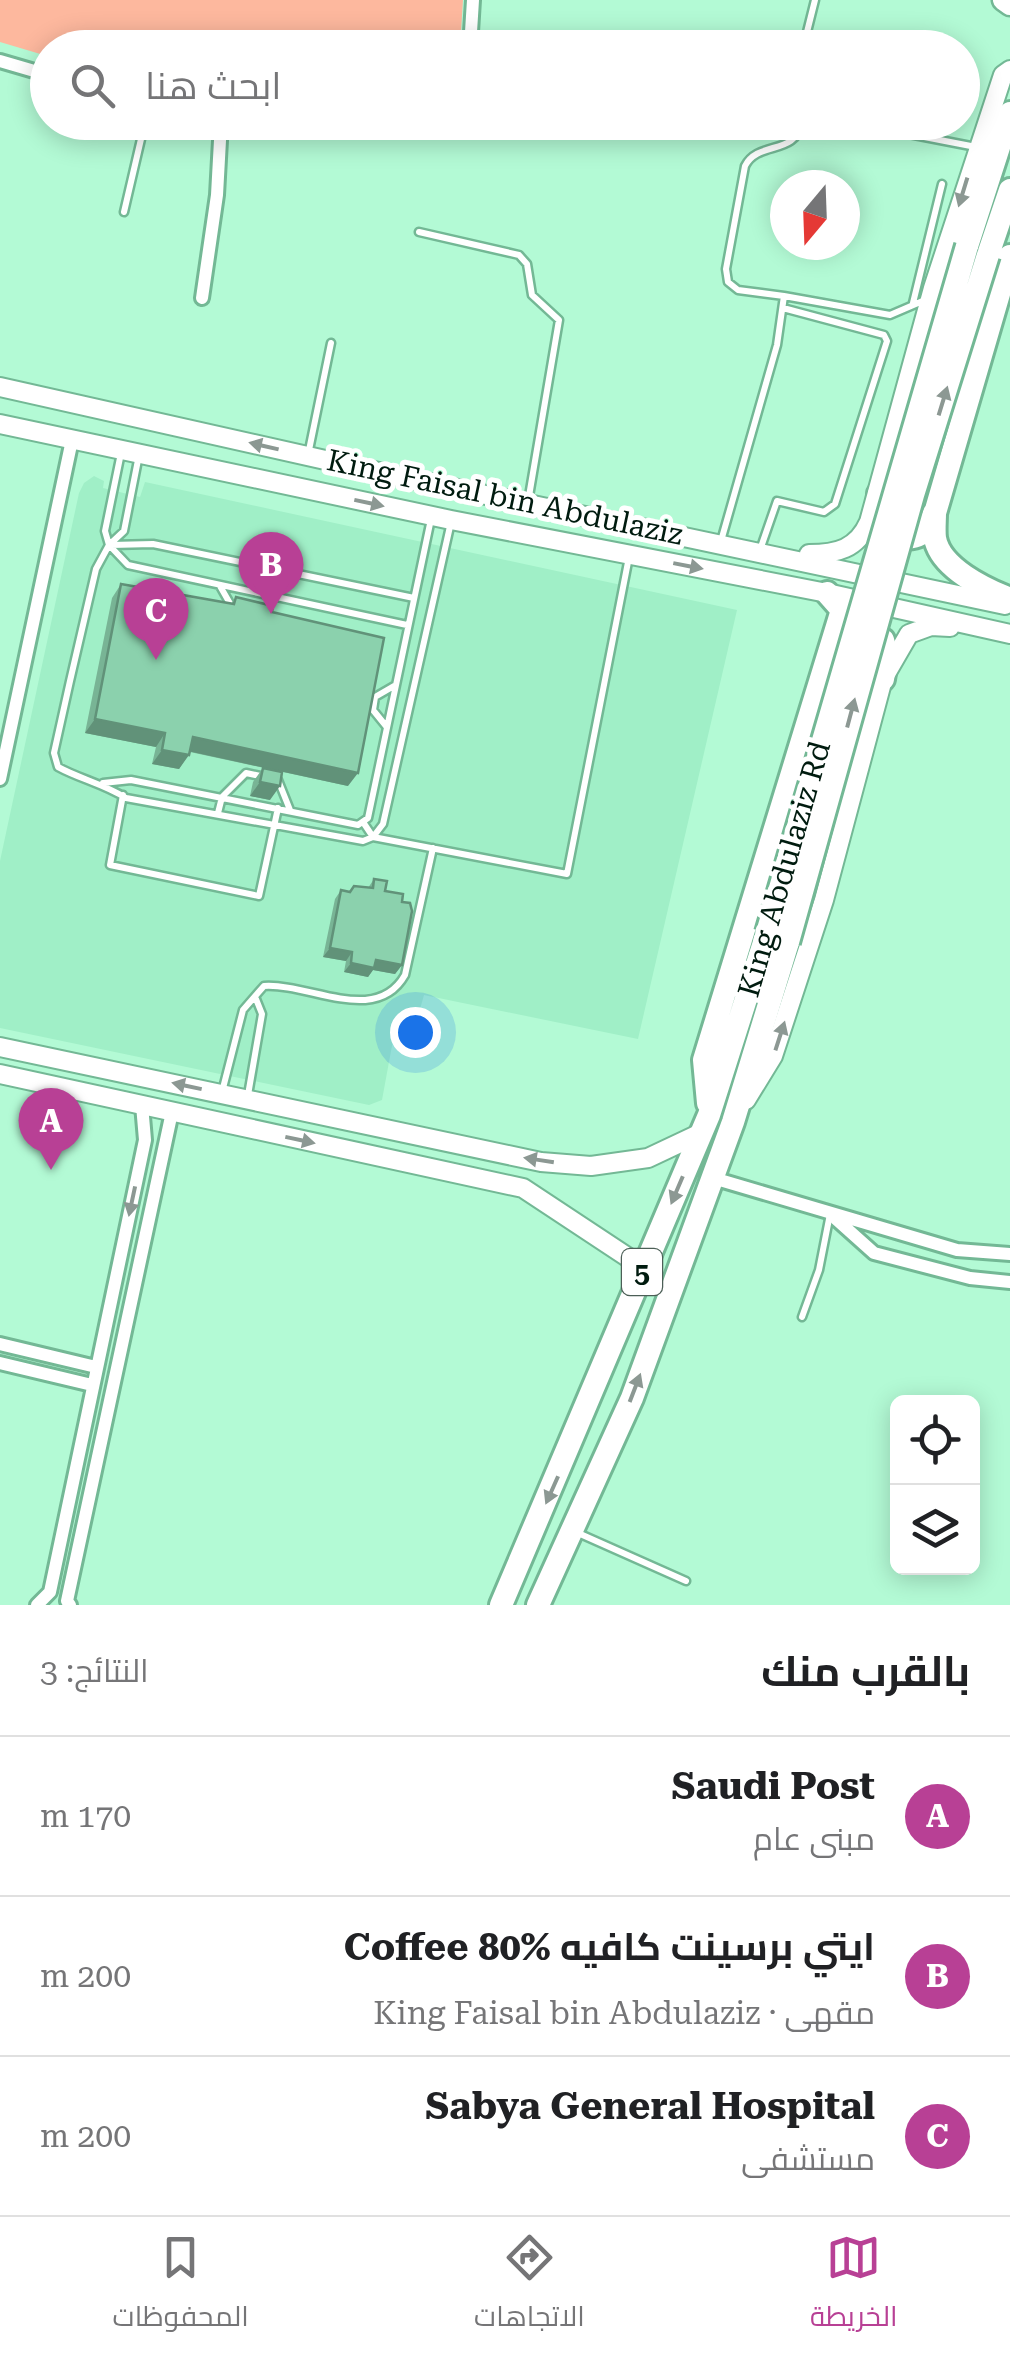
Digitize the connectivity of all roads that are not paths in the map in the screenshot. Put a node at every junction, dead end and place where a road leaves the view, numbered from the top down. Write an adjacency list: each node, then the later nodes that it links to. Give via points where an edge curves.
1 (473, 0): 5 (street)
2 (815, 0): 6 (lane)
3 (1003, 0): 4 (main road)
4 (1010, 5)
5 (471, 30)
6 (808, 30)
7 (0, 60): 8 (street)
8 (30, 69)
9 (1010, 70): 15 (street)
10 (1010, 113): 22 (highway, King Abdulaziz Rd / 5)
11 (141, 140): 20 (lane)
12 (221, 140): 24 (street)
13 (796, 140): 23 (lane, via 748,159 726,268 738,290)
14 (937, 140): 17 (lane)
15 (980, 140)
16 (980, 140): 17 (street)
17 (977, 148): 25 (street, one-way to 25)
18 (942, 184): 25 (lane)
19 (1010, 190): 22 (highway, King Abdulaziz Rd / 5)
20 (124, 212)
21 (420, 232): 34 (lane, via 520,255 532,295 559,320)
22 (989, 252): 35 (highway); 67 (highway, King Abdulaziz Rd / 5, bridge)
23 (784, 296): 25 (lane, via 890,316); 26 (lane)
24 (202, 298)
25 (922, 301): 33 (street)
26 (783, 308): 38 (lane); 40 (lane, via 884,334 888,341 834,504 824,512 777,501)
27 (331, 344): 32 (lane)
28 (0, 387): 32 (street, King Faisal bin Abdulaziz, one-way to 28)
29 (0, 424): 30 (street, King Faisal bin Abdulaziz)
30 (72, 440): 31 (street, King Faisal bin Abdulaziz); 56 (street)
31 (130, 453): 36 (street, King Faisal bin Abdulaziz, one-way to 36); 39 (lane, via 104,531); 39 (lane, via 124,532)
32 (308, 456): 34 (street, King Faisal bin Abdulaziz)
33 (879, 494): 35 (highway, via 879,521 890,534 921,534); 40 (street, via 864,532 849,548)
34 (528, 503): 38 (street, King Faisal bin Abdulaziz)
35 (934, 513): 46 (highway, via 935,542 949,562)
36 (431, 516): 37 (street, King Faisal bin Abdulaziz); 45 (lane)
37 (451, 520): 41 (street, King Faisal bin Abdulaziz); 65 (lane, via 383,824)
38 (721, 543): 40 (street, King Faisal bin Abdulaziz)
39 (109, 544): 42 (lane, via 128,565); 45 (lane, via 153,544); 57 (lane, via 96,569 54,753 58,766)
40 (768, 553): 46 (street, King Faisal bin Abdulaziz)
41 (629, 556): 43 (street, King Faisal bin Abdulaziz, one-way to 43); 66 (lane, via 567,874)
42 (220, 585): 44 (lane); 48 (lane, via 232,607)
43 (827, 593): 50 (street, King Faisal bin Abdulaziz); 52 (highway, via 842,610)
44 (282, 598): 47 (lane); 49 (lane)
45 (414, 598): 49 (lane)
46 (1010, 602)
47 (272, 606)
48 (246, 610)
49 (408, 626): 54 (lane)
50 (991, 629): 51 (street, King Faisal bin Abdulaziz); 53 (street, via 931,626 909,634)
51 (1010, 634)
52 (828, 659): 53 (highway, via 845,635 876,634 887,655); 76 (highway, via 704,1060)
53 (882, 679): 75 (street, one-way to 53, via 773,1056 824,900)
54 (395, 685): 55 (lane); 55 (lane, via 376,698 373,710)
55 (386, 726): 63 (lane)
56 (0, 780)
57 (102, 783): 58 (lane); 59 (lane, via 131,780)
58 (123, 796): 62 (lane); 64 (lane, via 110,864 258,896)
59 (222, 797): 60 (lane); 61 (lane, via 246,773 278,780); 62 (lane)
60 (278, 808): 61 (lane); 64 (lane)
61 (290, 811): 63 (lane)
62 (218, 813): 64 (lane)
63 (363, 822): 65 (lane)
64 (274, 826): 65 (lane, via 342,840)
65 (373, 837): 66 (lane)
66 (432, 848): 68 (lane, via 396,991 371,1001 269,986)
67 (777, 937): 75 (highway, King Abdulaziz Rd / 5); 76 (highway, King Abdulaziz Rd / 5)
68 (256, 999): 71 (lane, via 243,1010); 72 (lane, via 262,1014)
69 (0, 1046): 71 (street, one-way to 69)
70 (0, 1074): 73 (street)
71 (222, 1094): 72 (street)
72 (247, 1099): 76 (street, one-way to 72, via 648,1158 591,1166 541,1162)
73 (142, 1106): 74 (street); 85 (street, one-way to 85, via 146,1140)
74 (172, 1112): 80 (street, one-way to 80, via 523,1188); 90 (street)
75 (733, 1122): 77 (highway, King Abdulaziz Rd / 5)
76 (704, 1124): 80 (highway, King Abdulaziz Rd / 5, one-way to 80)
77 (713, 1178): 78 (street); 87 (highway, King Abdulaziz Rd / 5, one-way to 77, via 632,1398)
78 (830, 1214): 79 (street, via 958,1250); 81 (street, via 874,1253); 82 (lane)
79 (1010, 1254)
80 (644, 1268): 91 (highway, King Abdulaziz Rd / 5, one-way to 91)
81 (1010, 1282)
82 (802, 1317)
83 (0, 1344): 85 (street)
84 (0, 1362): 86 (street)
85 (96, 1368): 86 (street)
86 (92, 1386): 89 (street, via 50,1592)
87 (572, 1531): 88 (lane); 92 (highway, King Abdulaziz Rd / 5)
88 (686, 1580)
89 (37, 1605)
90 (70, 1605)
91 (502, 1605)
92 (538, 1605)

